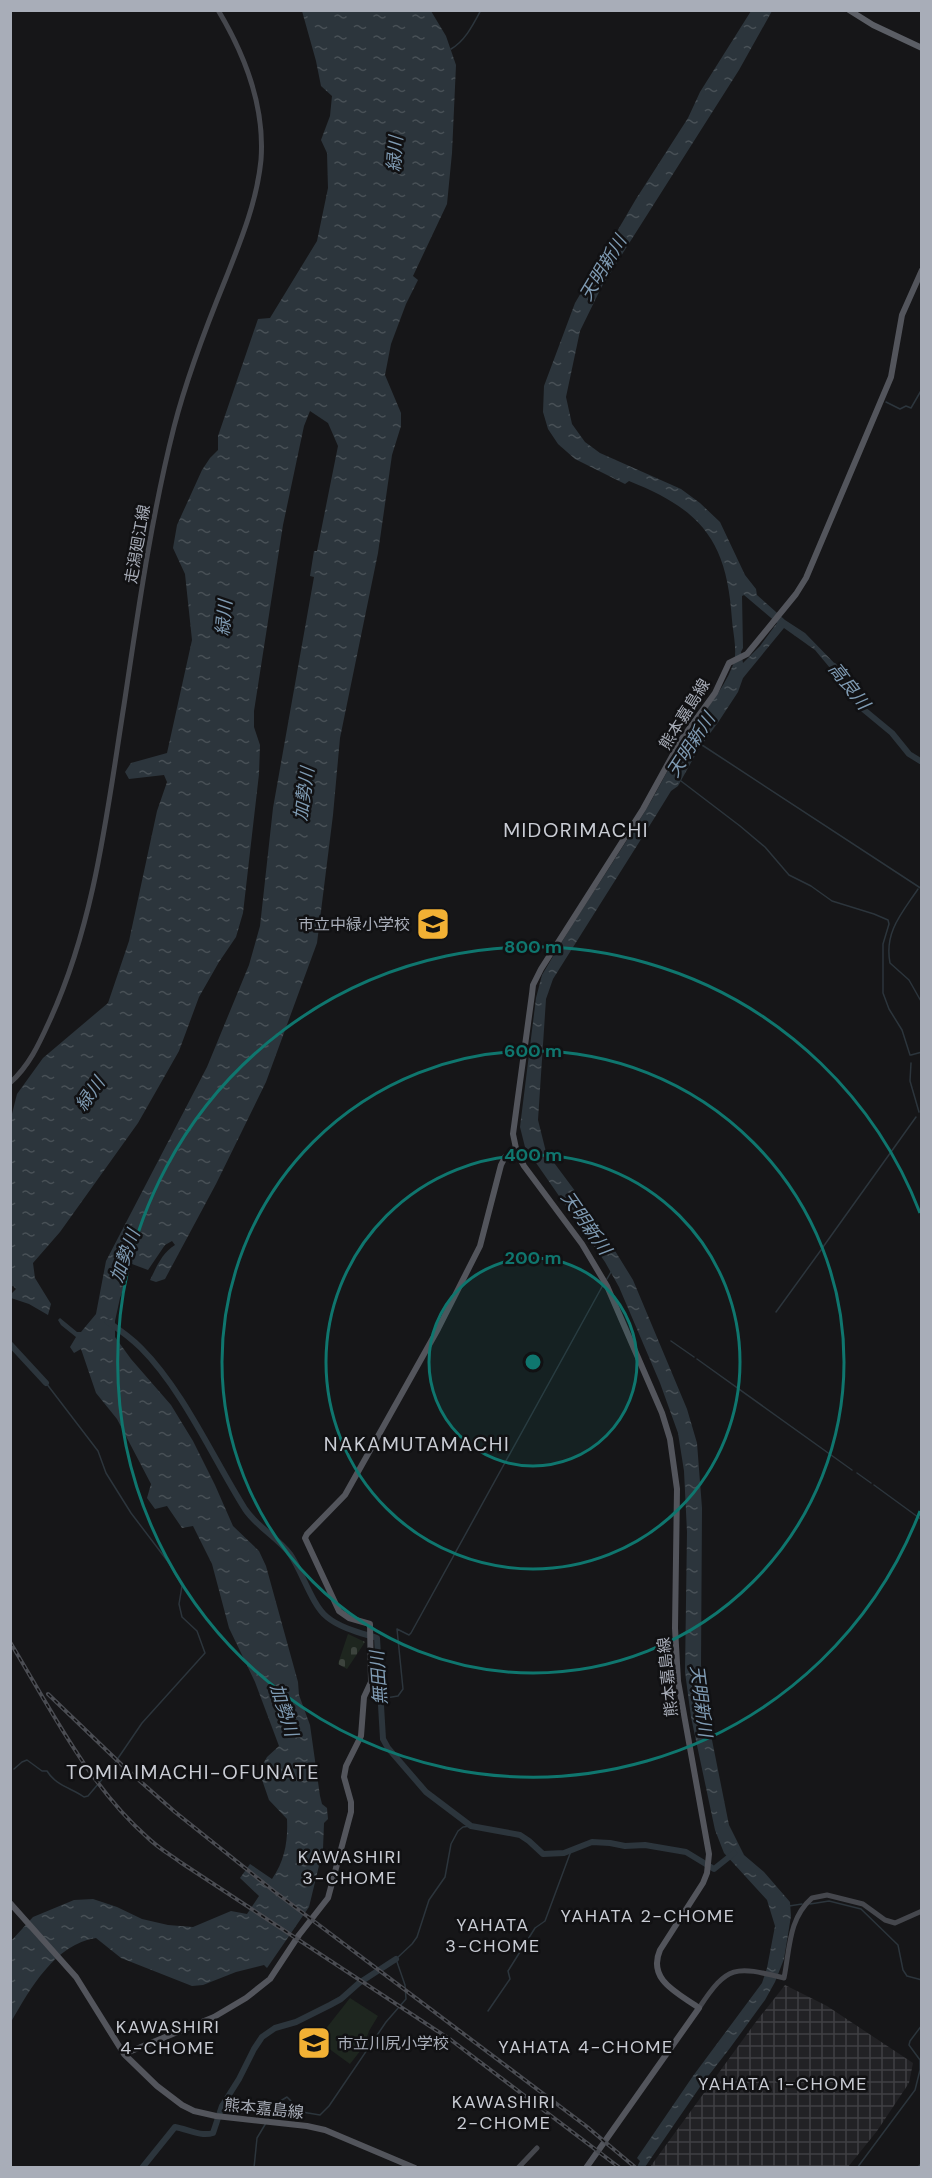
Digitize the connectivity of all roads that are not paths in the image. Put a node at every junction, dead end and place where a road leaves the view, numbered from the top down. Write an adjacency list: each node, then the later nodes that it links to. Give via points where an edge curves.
1 (218, 10): 5 (main road, 走潟廻江線, via 237,45 255,95 261,142 257,183 245,228 196,356 173,431 150,541 100,856 83,928 67,980 40,1043)
2 (849, 10): 3 (highway)
3 (921, 48)
4 (921, 270): 6 (main road, 熊本嘉島線, via 902,315 890,380 806,578 747,654 729,663 715,693 681,740 643,809 536,977 513,1134)
5 (10, 1083)
6 (517, 1153): 9 (main road, 熊本嘉島線, via 598,1268 656,1397 670,1440 677,1489 678,1680 709,1854 706,1877 660,1950 656,1968 662,1979); 10 (main road, via 505,1158 501,1165 480,1246 438,1329 345,1495 305,1538 334,1605 349,1618 370,1624 372,1679 364,1697 363,1730 346,1766 344,1777 351,1812 328,1898 276,1972 256,1991 214,2017)
7 (10, 1903): 10 (main road, 熊本嘉島線, via 76,1977)
8 (921, 1911): 9 (main road, via 895,1923 863,1905 818,1895 808,1901 797,1917 790,1935 784,1978 748,1969 729,1974 712,1988)
9 (699, 2008): 14 (main road)
10 (124, 2054): 12 (main road, 熊本嘉島線, via 157,2086 194,2111 325,2130)
11 (537, 2148): 13 (main road)
12 (415, 2168)
13 (518, 2168)
14 (586, 2168)

